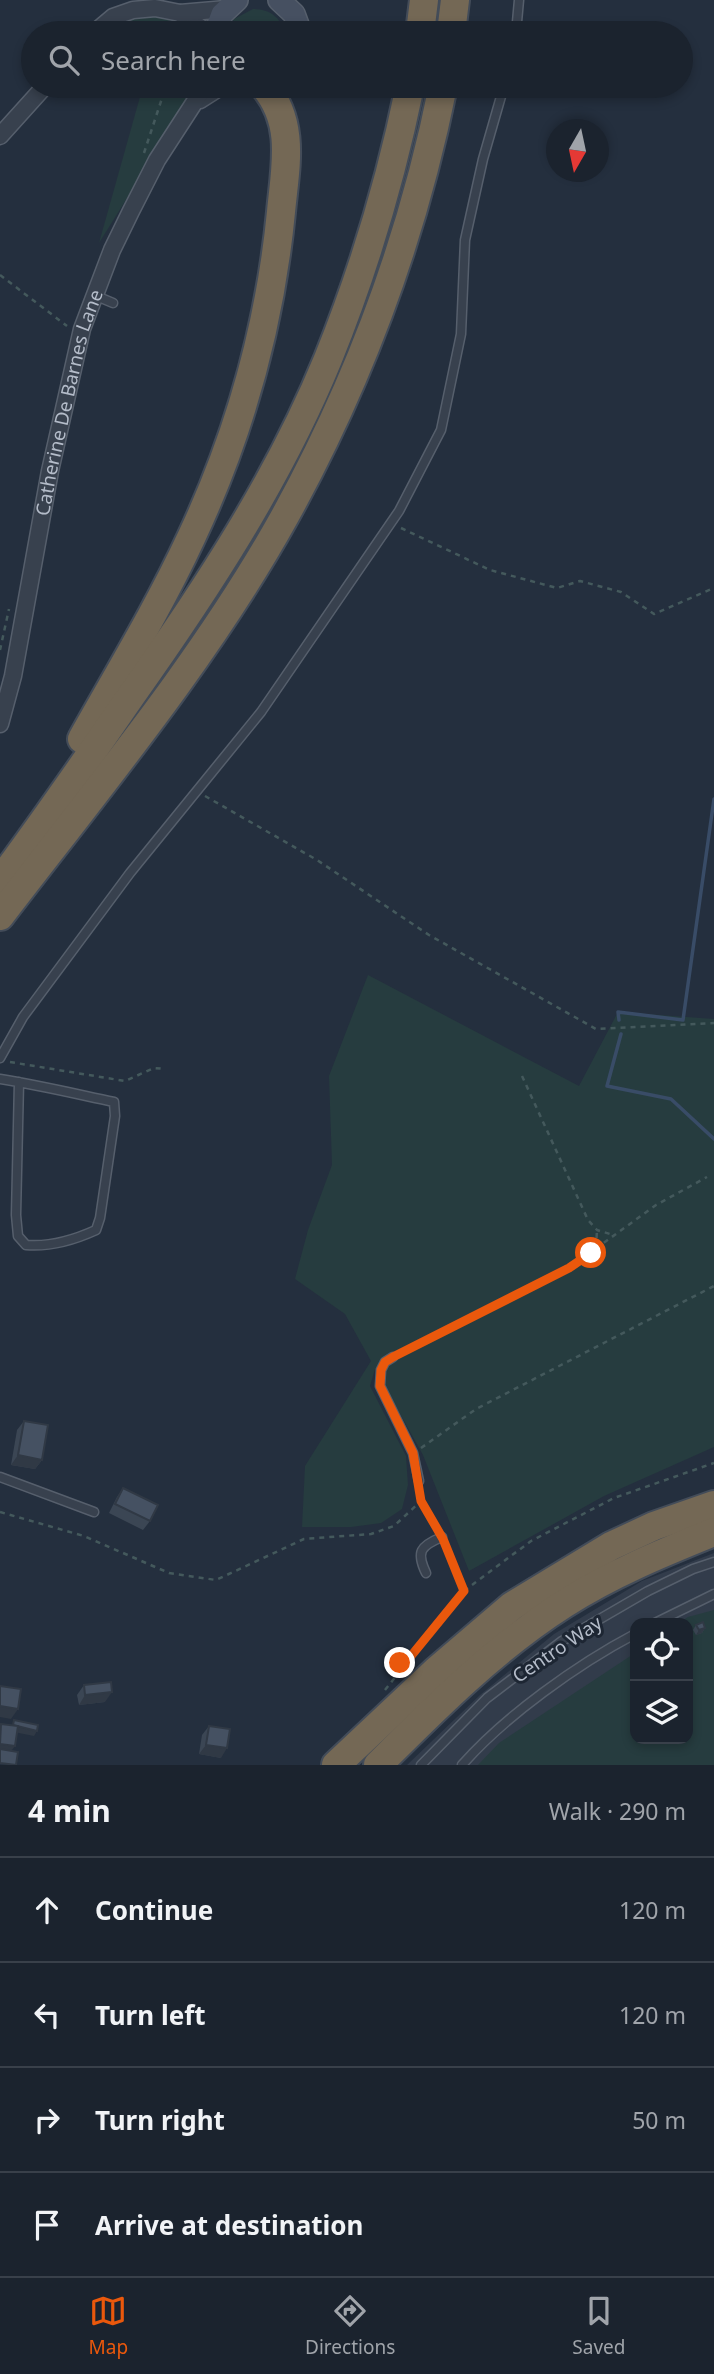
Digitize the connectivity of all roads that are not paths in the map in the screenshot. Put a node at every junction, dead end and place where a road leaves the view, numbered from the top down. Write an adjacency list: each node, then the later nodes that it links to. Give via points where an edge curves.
1 (279, 0): 11 (main road)
2 (424, 0): 12 (highway)
3 (455, 0): 13 (highway)
4 (519, 0): 14 (lane)
5 (230, 4): 7 (street); 10 (main road)
6 (133, 5): 7 (street); 8 (street)
7 (180, 13): 9 (street)
8 (108, 21)
9 (191, 21)
10 (218, 21)
11 (297, 21)
12 (421, 21)
13 (452, 21)
14 (517, 21)
15 (34, 98): 23 (street)
16 (199, 98): 22 (street, Catherine De Barnes Lane)
17 (204, 98): 22 (street, Catherine De Barnes Lane)
18 (272, 98): 27 (highway, via 285,126 279,229 266,311 241,409 177,568)
19 (408, 98): 27 (highway, via 370,241 328,359 302,415 192,608)
20 (440, 98): 28 (highway, via 422,179 377,315 324,439 284,517 165,699)
21 (501, 98): 29 (lane, via 465,240 461,334 441,430 391,523 261,712 130,873 23,1017)
22 (196, 103): 24 (street, Catherine De Barnes Lane, via 151,172)
23 (0, 136)
24 (94, 295): 25 (lane); 26 (street, Catherine De Barnes Lane, via 53,458)
25 (113, 303)
26 (0, 724)
27 (7, 873)
28 (0, 916)
29 (0, 1059)
30 (0, 1079): 31 (lane)
31 (19, 1082): 31 (lane, via 114,1102 100,1218 96,1230 81,1237 42,1247 26,1245 19,1236)
32 (393, 1357): 34 (lane, via 381,1370 380,1386 413,1453)
33 (0, 1477): 36 (lane)
34 (419, 1481)
35 (714, 1505): 44 (highway, via 611,1546 512,1606)
36 (94, 1511)
37 (714, 1532): 45 (highway, via 619,1572 563,1604 491,1658)
38 (442, 1537): 40 (lane, via 420,1553)
39 (714, 1562): 46 (lane, Centro Way, via 648,1591 562,1641 487,1698)
40 (426, 1573)
41 (714, 1594): 42 (lane)
42 (665, 1618)
43 (630, 1637): 47 (lane, via 600,1652 507,1721)
44 (336, 1765)
45 (378, 1765)
46 (421, 1765)
47 (462, 1765)

